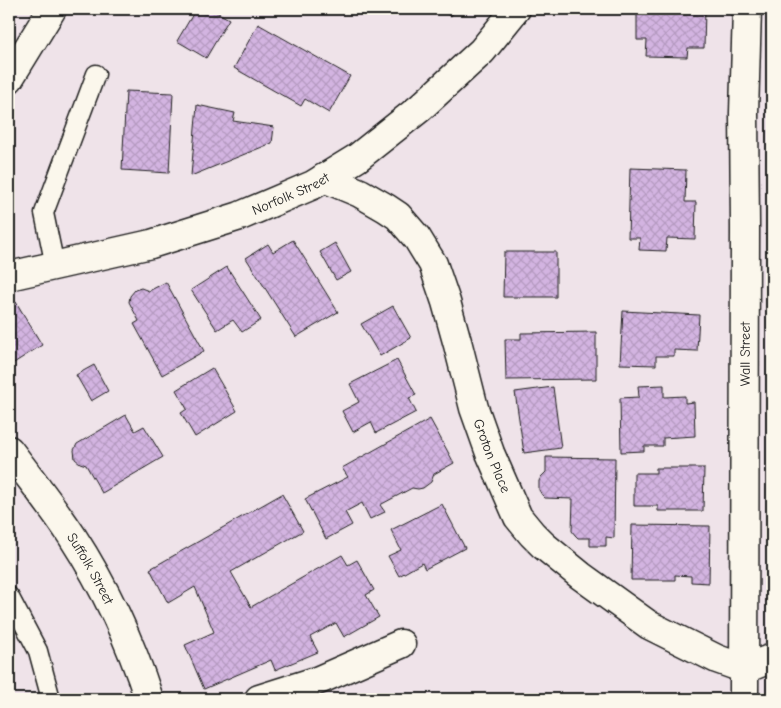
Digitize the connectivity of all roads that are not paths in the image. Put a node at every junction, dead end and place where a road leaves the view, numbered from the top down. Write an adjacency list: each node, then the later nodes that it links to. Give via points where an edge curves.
1 (52, 9): 5 (street)
2 (516, 9): 6 (street, Norfolk Street, via 482,51 420,108 357,158)
3 (747, 9): 13 (street, Wall Street, via 744,114)
4 (96, 74): 7 (lane, via 44,213)
5 (9, 79)
6 (324, 178): 7 (street, Norfolk Street, via 240,216 151,244); 13 (street, Groton Place, via 360,193 398,216 433,264 490,453 518,516 532,534 581,576 649,625 717,659)
7 (55, 266): 8 (street, Norfolk Street)
8 (9, 276)
9 (9, 450): 15 (street, Suffolk Street, via 89,564 115,612)
10 (9, 596): 14 (lane, via 38,651)
11 (401, 644): 16 (street, via 319,680)
12 (772, 658): 13 (street)
13 (745, 669): 17 (street, Wall Street)
14 (51, 699)
15 (150, 699)
16 (259, 699)
17 (744, 699)

